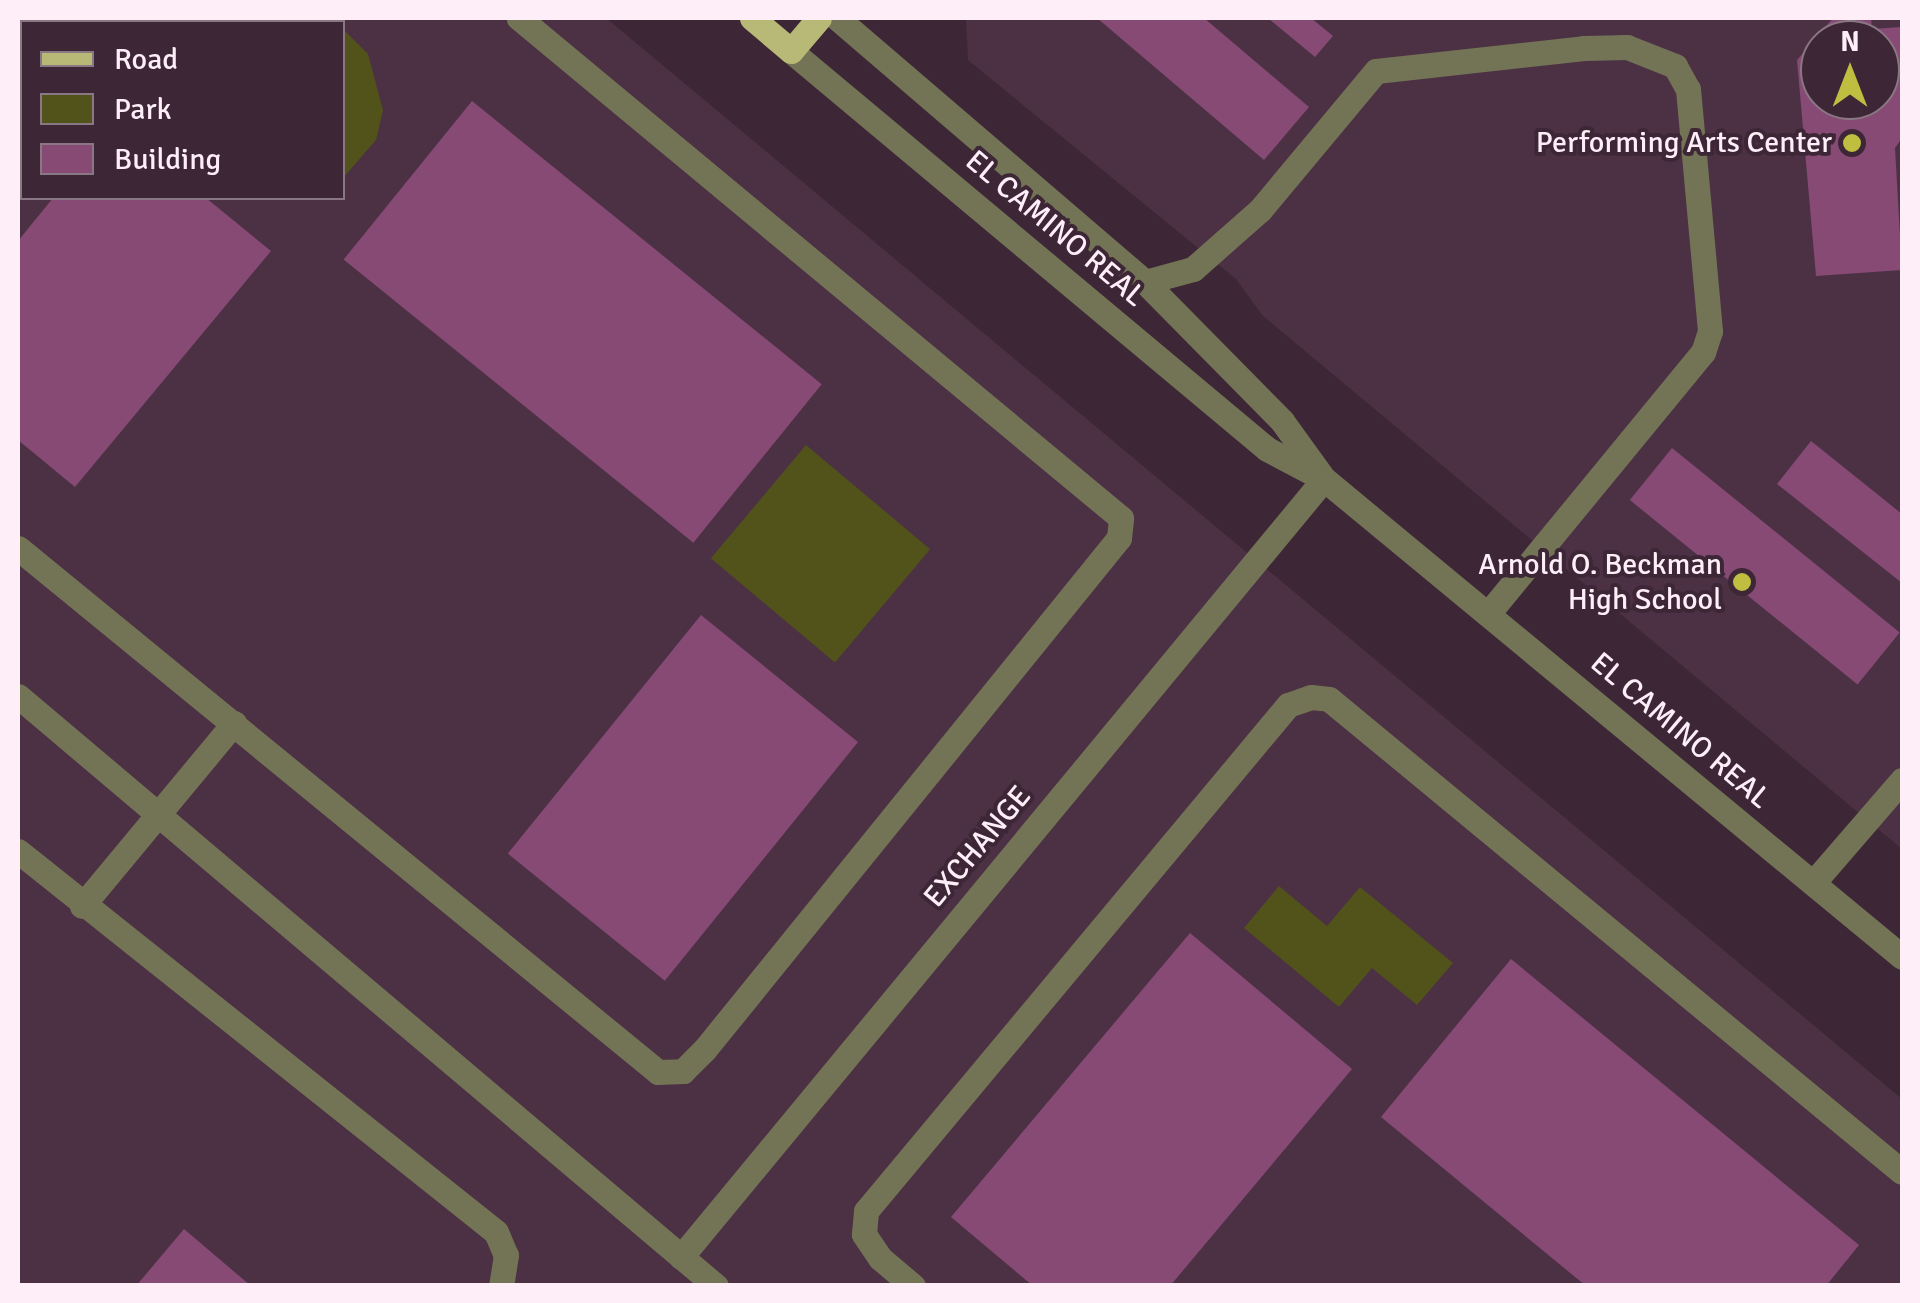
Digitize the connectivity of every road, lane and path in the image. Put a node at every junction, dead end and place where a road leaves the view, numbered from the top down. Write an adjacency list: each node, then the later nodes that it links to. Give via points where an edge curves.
1 (519, 18): 11 (street, via 1109,504 1121,518 1119,538 684,1071 658,1072)
2 (752, 18): 5 (main road, EL CAMINO REAL)
3 (818, 18): 5 (main road)
4 (838, 18): 6 (street, EL CAMINO REAL)
5 (791, 50): 7 (street, EL CAMINO REAL, via 1266,449)
6 (1145, 282): 7 (street, EL CAMINO REAL, via 1282,421); 9 (street, via 1193,269 1260,210 1376,70 1628,47 1675,66 1688,89 1710,332 1703,352)
7 (1324, 479): 9 (street, EL CAMINO REAL); 19 (street, EXCHANGE)
8 (18, 548): 11 (street)
9 (1488, 614): 15 (street, EL CAMINO REAL)
10 (18, 696): 13 (street)
11 (234, 723): 13 (street)
12 (1902, 780): 15 (street)
13 (158, 814): 16 (street); 19 (street)
14 (18, 851): 16 (street)
15 (1813, 883): 17 (street, EL CAMINO REAL)
16 (82, 906): 20 (street, via 496,1232 506,1255)
17 (1902, 957)
18 (1902, 1172): 22 (street, via 1330,698 1310,697 1288,704 866,1211 864,1234 880,1258)
19 (681, 1257): 21 (street)
20 (501, 1286)
21 (716, 1286)
22 (914, 1286)

